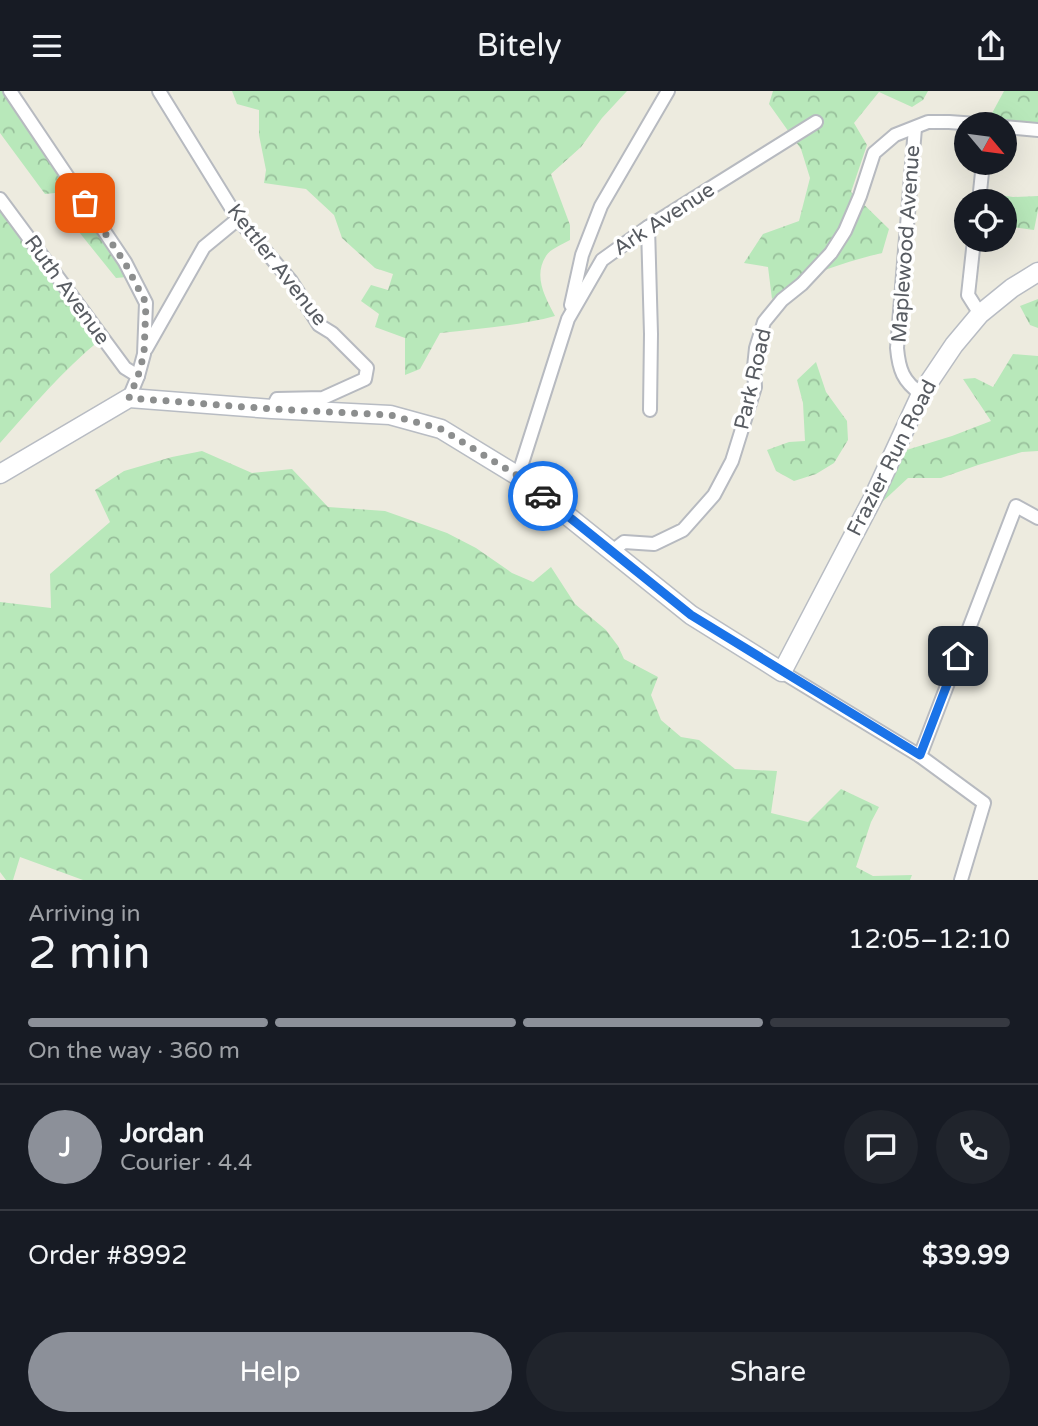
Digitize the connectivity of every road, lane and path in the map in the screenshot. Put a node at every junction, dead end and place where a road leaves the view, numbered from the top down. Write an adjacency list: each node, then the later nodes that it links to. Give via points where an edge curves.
1 (10, 91): 16 (street, via 125,263 146,303)
2 (159, 91): 10 (street, Kettler Avenue)
3 (667, 91): 15 (street, via 601,206 582,255)
4 (816, 122): 11 (street, Ark Avenue)
5 (954, 122): 6 (street, Park Road, via 928,122)
6 (915, 128): 18 (street, Maplewood Avenue, via 897,348 903,375); 25 (street, Park Road, via 895,135 874,153 860,196 831,253 764,322 756,348 755,387 733,461 714,495 683,530 654,544 624,542)
7 (1017, 128): 8 (street)
8 (1038, 130)
9 (0, 199): 17 (street, Ruth Avenue, via 125,368)
10 (238, 219): 16 (street, via 204,247); 20 (street, Kettler Avenue, via 320,325 367,368 365,379 323,398 276,399)
11 (648, 227): 15 (street, Ark Avenue, via 602,260); 21 (street)
12 (973, 252): 14 (street, via 968,295)
13 (1038, 272): 14 (street, Frazier Run Road)
14 (980, 314): 18 (street, Frazier Run Road)
15 (568, 319): 23 (street, Ark Avenue)
16 (144, 354): 17 (street)
17 (138, 376): 19 (street)
18 (921, 394): 26 (street, Frazier Run Road, via 873,498)
19 (129, 398): 20 (street); 22 (street)
20 (272, 409): 23 (street, via 390,415 441,429)
21 (650, 410)
22 (0, 474)
23 (518, 476): 25 (street)
24 (1038, 518): 27 (street, via 1016,506)
25 (611, 552): 26 (street, via 691,615)
26 (782, 671): 27 (street)
27 (920, 755): 28 (street, via 984,803)
28 (961, 880)

